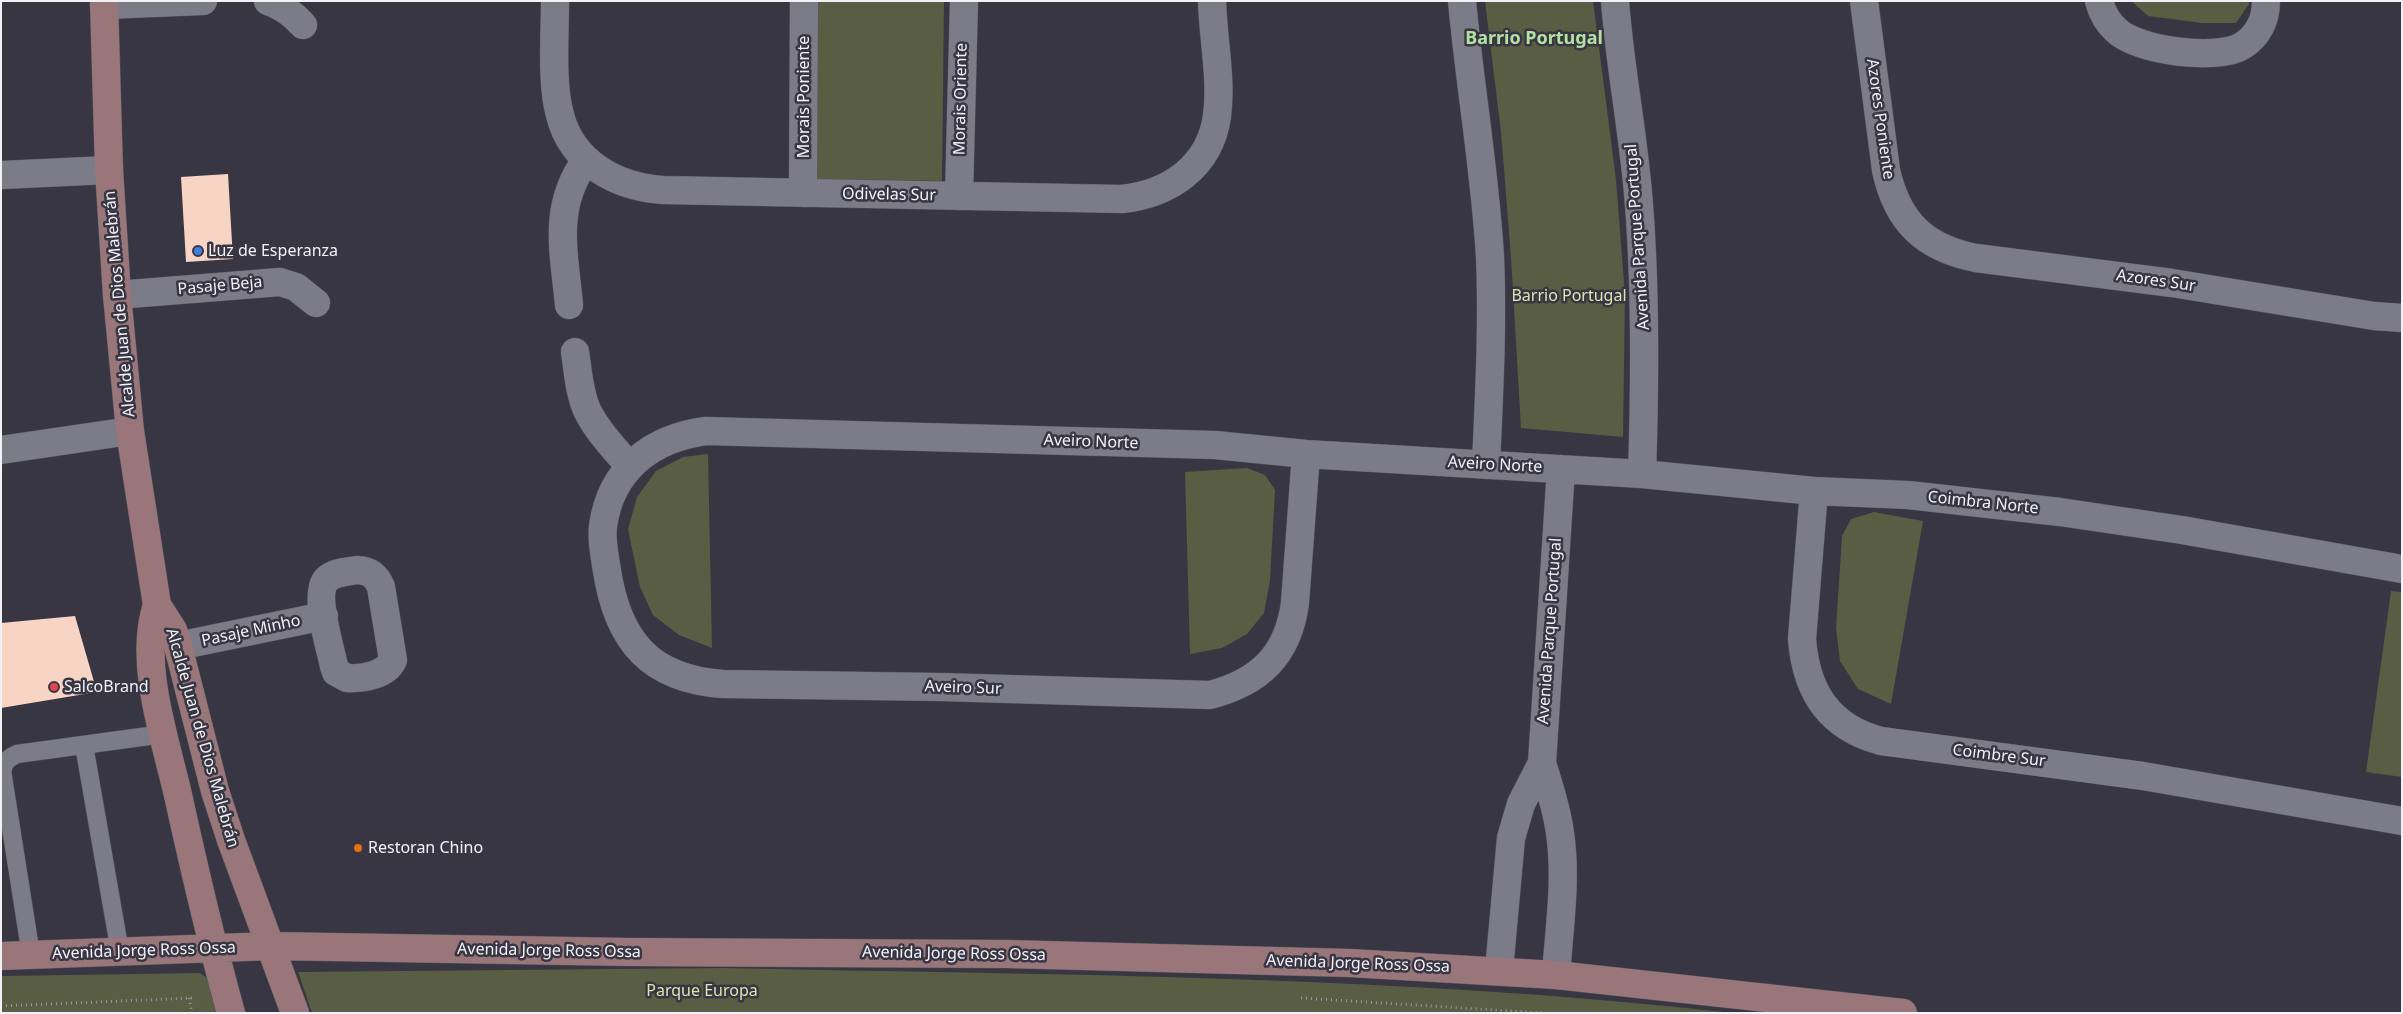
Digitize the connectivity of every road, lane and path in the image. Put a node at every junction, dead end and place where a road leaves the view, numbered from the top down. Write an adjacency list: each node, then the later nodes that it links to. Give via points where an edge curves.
1 (203, 1): 12 (street)
2 (268, 1): 13 (street, via 294,14)
3 (555, 1): 14 (street, Odivelas Sur, via 556,93 560,115 568,136)
4 (804, 1): 17 (street, Morais Poniente)
5 (964, 1): 18 (street, Morais Oriente)
6 (1212, 1): 18 (street, Odivelas Sur, via 1217,117 1203,153 1176,182 1141,197 1122,199)
7 (1462, 1): 28 (street, via 1490,258)
8 (1615, 1): 31 (street, Avenida Parque Portugal, via 1642,242 1645,366)
9 (1864, 1): 19 (street, Azores Poniente, via 1890,192)
10 (2098, 1): 11 (street, via 2118,32 2136,41 2176,51 2213,53 2228,52 2253,38 2265,16)
11 (2266, 1)
12 (104, 3): 15 (street, Alcalde Juan de Dios Malebrán)
13 (303, 25)
14 (586, 160): 17 (street, Odivelas Sur, via 614,179 646,189); 22 (street, via 568,190 563,212)
15 (110, 170): 16 (street); 20 (street, Alcalde Juan de Dios Malebrán)
16 (1, 176)
17 (803, 193): 18 (street, Odivelas Sur)
18 (959, 196)
19 (1915, 230): 23 (street, Azores Sur, via 1954,254 1976,258 2172,283)
20 (117, 295): 21 (street, Pasaje Beja, via 280,282 296,287); 25 (street, Alcalde Juan de Dios Malebrán)
21 (316, 303)
22 (569, 305)
23 (2402, 318)
24 (575, 352): 29 (street, via 587,410)
25 (130, 431): 26 (street); 34 (street, Alcalde Juan de Dios Malebrán)
26 (1, 450)
27 (1306, 454): 28 (street, Aveiro Norte); 29 (street, Aveiro Norte, via 1215,445 706,432 672,438 656,445); 29 (street, Aveiro Sur, via 1295,603 1287,637 1267,667 1250,680 1231,690 1210,695 723,684 688,680 657,665 632,642 614,607 603,528 616,486)
28 (1486, 465): 30 (street, Aveiro Norte)
29 (630, 467)
30 (1561, 470): 31 (street, Coimbra Norte); 39 (street, Avenida Parque Portugal)
31 (1642, 474): 32 (street, Coimbra Norte)
32 (1814, 490): 33 (street, Coimbra Norte, via 1908,495 2060,512); 40 (street, Coimbre Sur, via 1802,638 1804,663 1824,706 1861,736 2143,776)
33 (2402, 569)
34 (157, 605): 36 (street, Alcalde Juan de Dios Malebrán, via 173,630); 37 (street, Alcalde Juan de Dios Malebrán, via 149,650)
35 (324, 616): 36 (street, Pasaje Minho)
36 (178, 646): 41 (street, Alcalde Juan de Dios Malebrán, via 215,791)
37 (163, 734): 38 (lane); 42 (street, Alcalde Juan de Dios Malebrán)
38 (84, 745): 43 (lane); 44 (lane, via 17,754 10,757 2,770)
39 (1542, 763): 46 (street, Avenida Parque Portugal, via 1521,804 1511,838); 47 (street, Avenida Parque Portugal, via 1560,834 1562,882)
40 (2402, 821)
41 (272, 946): 42 (street, Avenida Jorge Ross Ossa); 46 (street, Avenida Jorge Ross Ossa, via 1007,954); 51 (street, Alcalde Juan de Dios Malebrán)
42 (214, 949): 43 (street, Avenida Jorge Ross Ossa); 50 (street, Alcalde Juan de Dios Malebrán)
43 (120, 952): 44 (street, Avenida Jorge Ross Ossa)
44 (31, 955): 45 (street, Avenida Jorge Ross Ossa)
45 (1, 956)
46 (1499, 970): 47 (street, Avenida Jorge Ross Ossa)
47 (1556, 975): 52 (street, Avenida Jorge Ross Ossa)
48 (187, 1013): 49 (path)
49 (192, 1013)
50 (230, 1013)
51 (295, 1013)
52 (1904, 1013)

